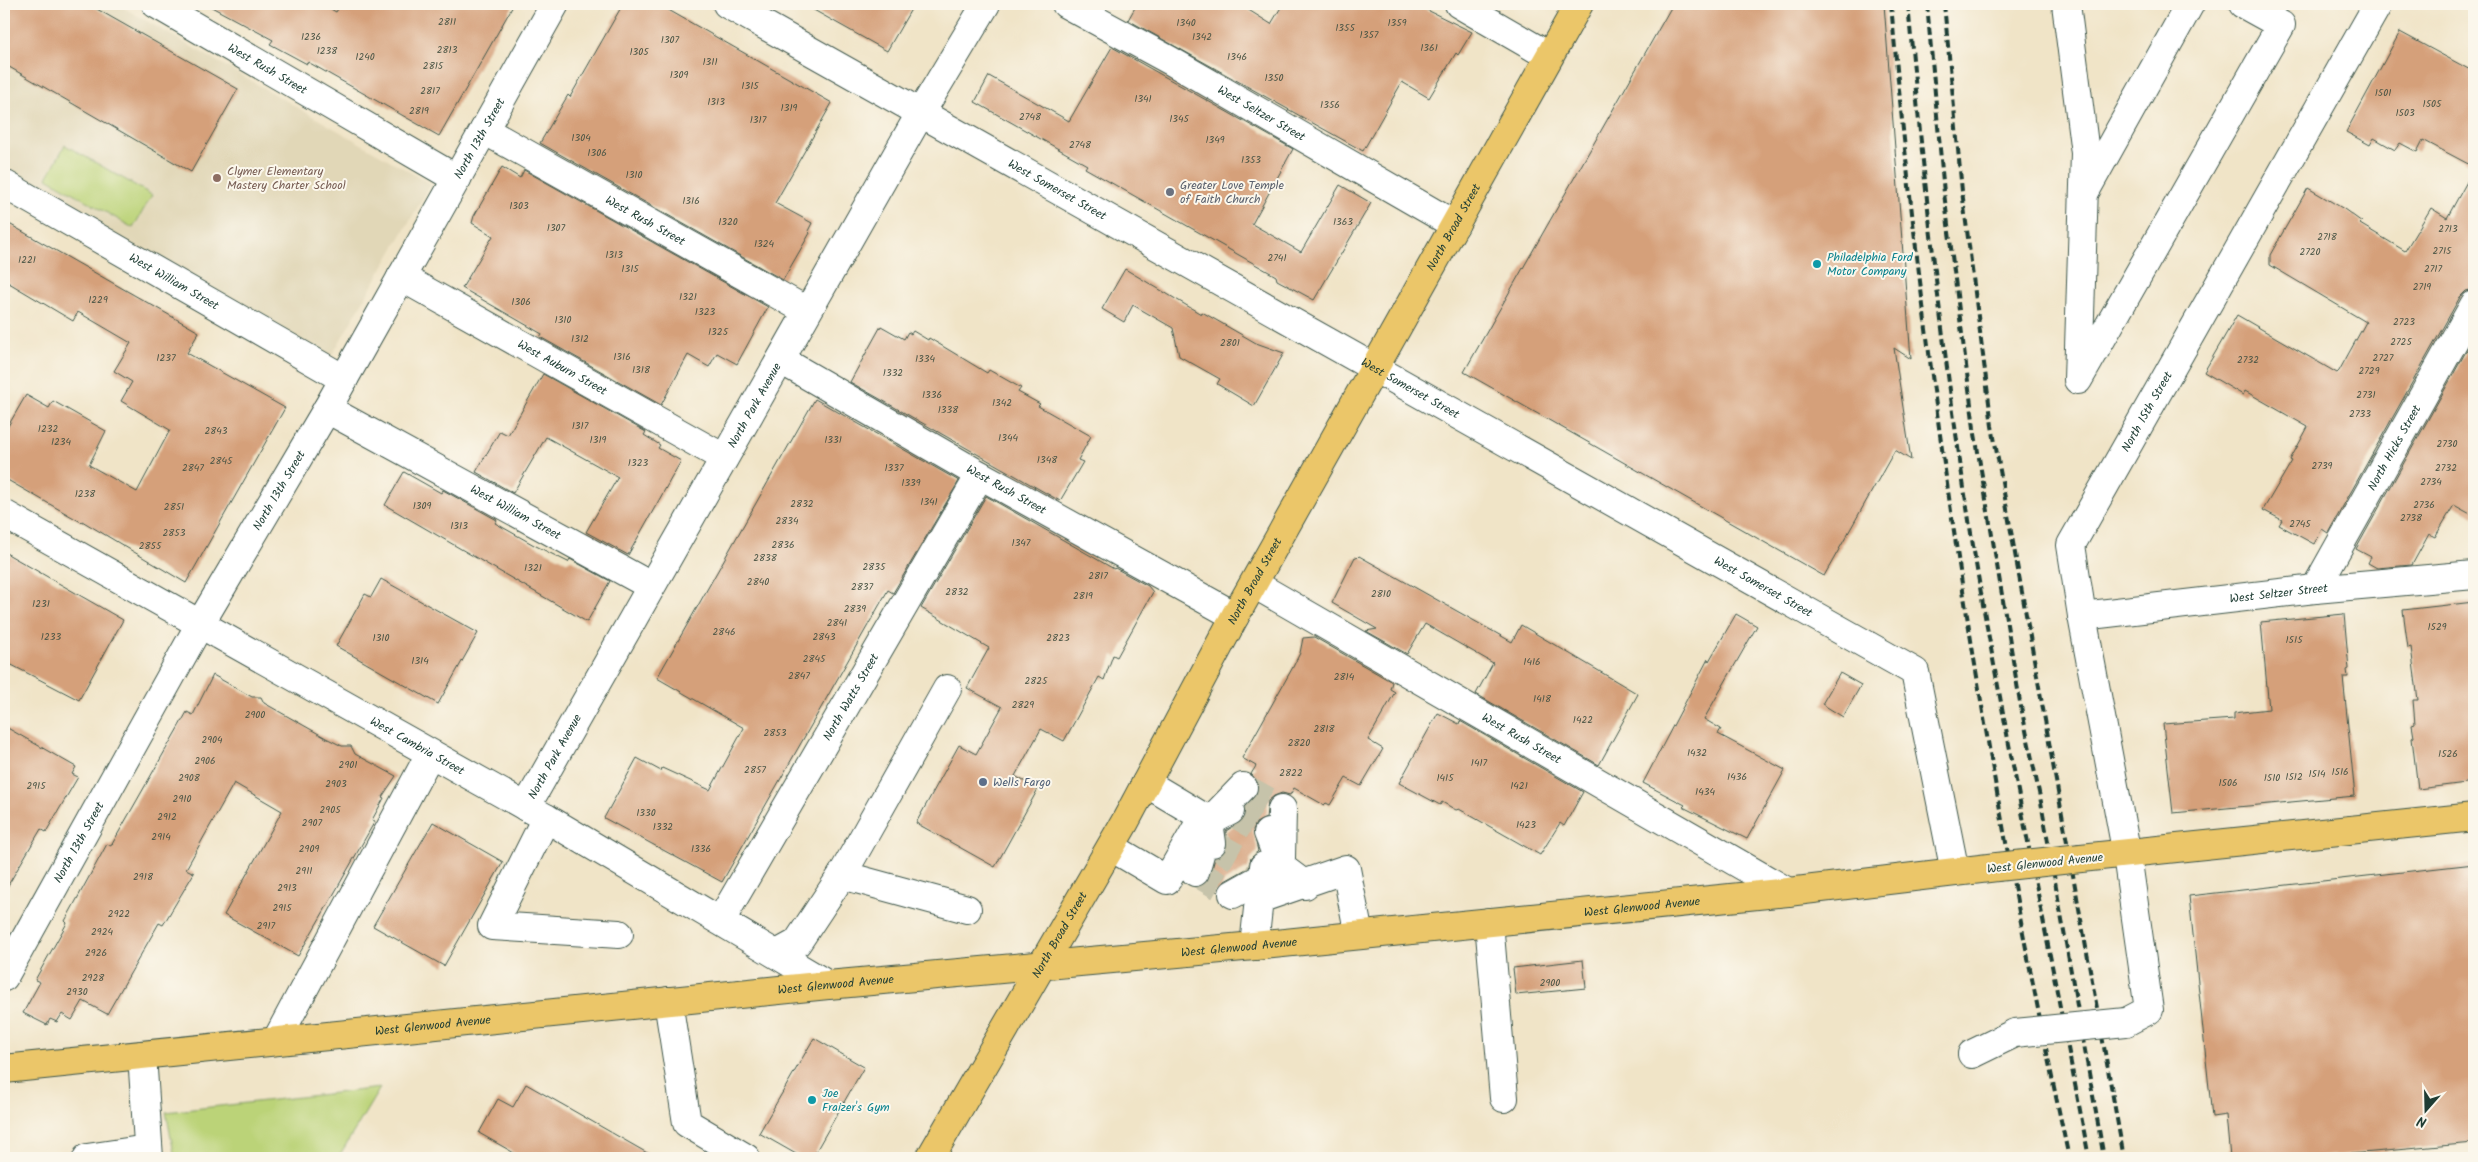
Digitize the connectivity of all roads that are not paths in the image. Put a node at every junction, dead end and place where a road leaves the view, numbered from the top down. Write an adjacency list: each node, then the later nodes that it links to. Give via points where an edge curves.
1 (156, 4): 15 (street, West Rush Street)
2 (555, 4): 14 (street, North 13th Street)
3 (727, 4): 13 (street, West Somerset Street)
4 (986, 4): 13 (street, North Park Avenue)
5 (1066, 4): 18 (street, West Seltzer Street)
6 (1459, 4): 12 (street)
7 (1579, 4): 12 (main road, North Broad Street)
8 (2066, 4): 17 (street, via 2085,153)
9 (2190, 4): 17 (street)
10 (2243, 4): 17 (street, via 2281,24 2078,380)
11 (2378, 4): 34 (street, North 15th Street, via 2071,545)
12 (1549, 56): 18 (main road, North Broad Street)
13 (920, 114): 21 (street, North Park Avenue); 23 (street, West Somerset Street)
14 (484, 130): 15 (street, North 13th Street); 21 (street, West Rush Street)
15 (457, 179): 19 (street, North 13th Street)
16 (4, 184): 24 (street, West William Street)
17 (2084, 192)
18 (1455, 225): 23 (main road, North Broad Street)
19 (401, 277): 24 (street, North 13th Street); 26 (street, West Auburn Street)
20 (2474, 306): 32 (street, North Hicks Street)
21 (807, 311): 22 (street, North Park Avenue)
22 (781, 360): 26 (street, North Park Avenue); 27 (street, West Rush Street)
23 (1375, 370): 30 (main road, North Broad Street); 50 (street, West Somerset Street, via 1915,672)
24 (344, 379): 25 (street, North 13th Street)
25 (327, 409): 31 (street, West William Street); 35 (street, North 13th Street)
26 (724, 458): 31 (street, North Park Avenue)
27 (980, 475): 33 (street, West Rush Street); 56 (street, North Watts Street)
28 (4, 514): 35 (street, West Cambria Street)
29 (2474, 575): 32 (street, West Seltzer Street)
30 (1254, 584): 33 (main road, North Broad Street); 53 (street, West Rush Street)
31 (651, 586): 41 (street, North Park Avenue)
32 (2315, 589): 34 (street, West Seltzer Street)
33 (1235, 616): 38 (main road, North Broad Street)
34 (2082, 616): 46 (street, North 15th Street)
35 (200, 624): 37 (street, West Cambria Street); 63 (street, North 13th Street)
36 (947, 689): 51 (street)
37 (430, 754): 41 (street, West Cambria Street); 66 (street)
38 (1146, 783): 43 (street); 45 (main road, North Broad Street)
39 (1243, 787): 43 (street)
40 (1282, 809): 48 (street)
41 (536, 813): 56 (street, West Cambria Street); 58 (street, North Park Avenue, via 492,926)
42 (2474, 817): 46 (main road, West Glenwood Avenue)
43 (1213, 823): 45 (street, via 1167,880); 49 (street)
44 (1268, 833): 48 (street)
45 (1111, 847): 62 (main road, North Broad Street)
46 (2127, 855): 50 (main road, West Glenwood Avenue, bridge); 67 (street, North 15th Street, bridge, via 2150,1010 2126,1022 2015,1033)
47 (1250, 865): 48 (street)
48 (1281, 867): 52 (street); 54 (street)
49 (1195, 872)
50 (1955, 872): 53 (main road, West Glenwood Avenue)
51 (842, 875): 55 (street); 61 (street, via 798,943)
52 (1305, 885): 59 (street, via 1346,869); 60 (street, via 1259,898)
53 (1788, 892): 57 (main road, West Glenwood Avenue)
54 (1233, 894)
55 (967, 909)
56 (721, 920): 61 (street, West Cambria Street)
57 (1489, 922): 59 (main road, West Glenwood Avenue); 70 (street)
58 (619, 934)
59 (1359, 935): 60 (main road, West Glenwood Avenue)
60 (1254, 946): 62 (main road, West Glenwood Avenue)
61 (776, 954): 64 (street, West Cambria Street)
62 (1043, 966): 64 (main road, West Glenwood Avenue); 74 (main road, North Broad Street)
63 (4, 977)
64 (828, 984): 65 (main road, West Glenwood Avenue)
65 (668, 1001): 66 (main road, West Glenwood Avenue); 73 (street, via 687,1124)
66 (276, 1041): 68 (main road, West Glenwood Avenue)
67 (1972, 1054)
68 (142, 1055): 69 (main road, West Glenwood Avenue); 71 (street)
69 (4, 1068)
70 (1504, 1098)
71 (148, 1153): 72 (street)
72 (87, 1158)
73 (746, 1158)
74 (930, 1158)

